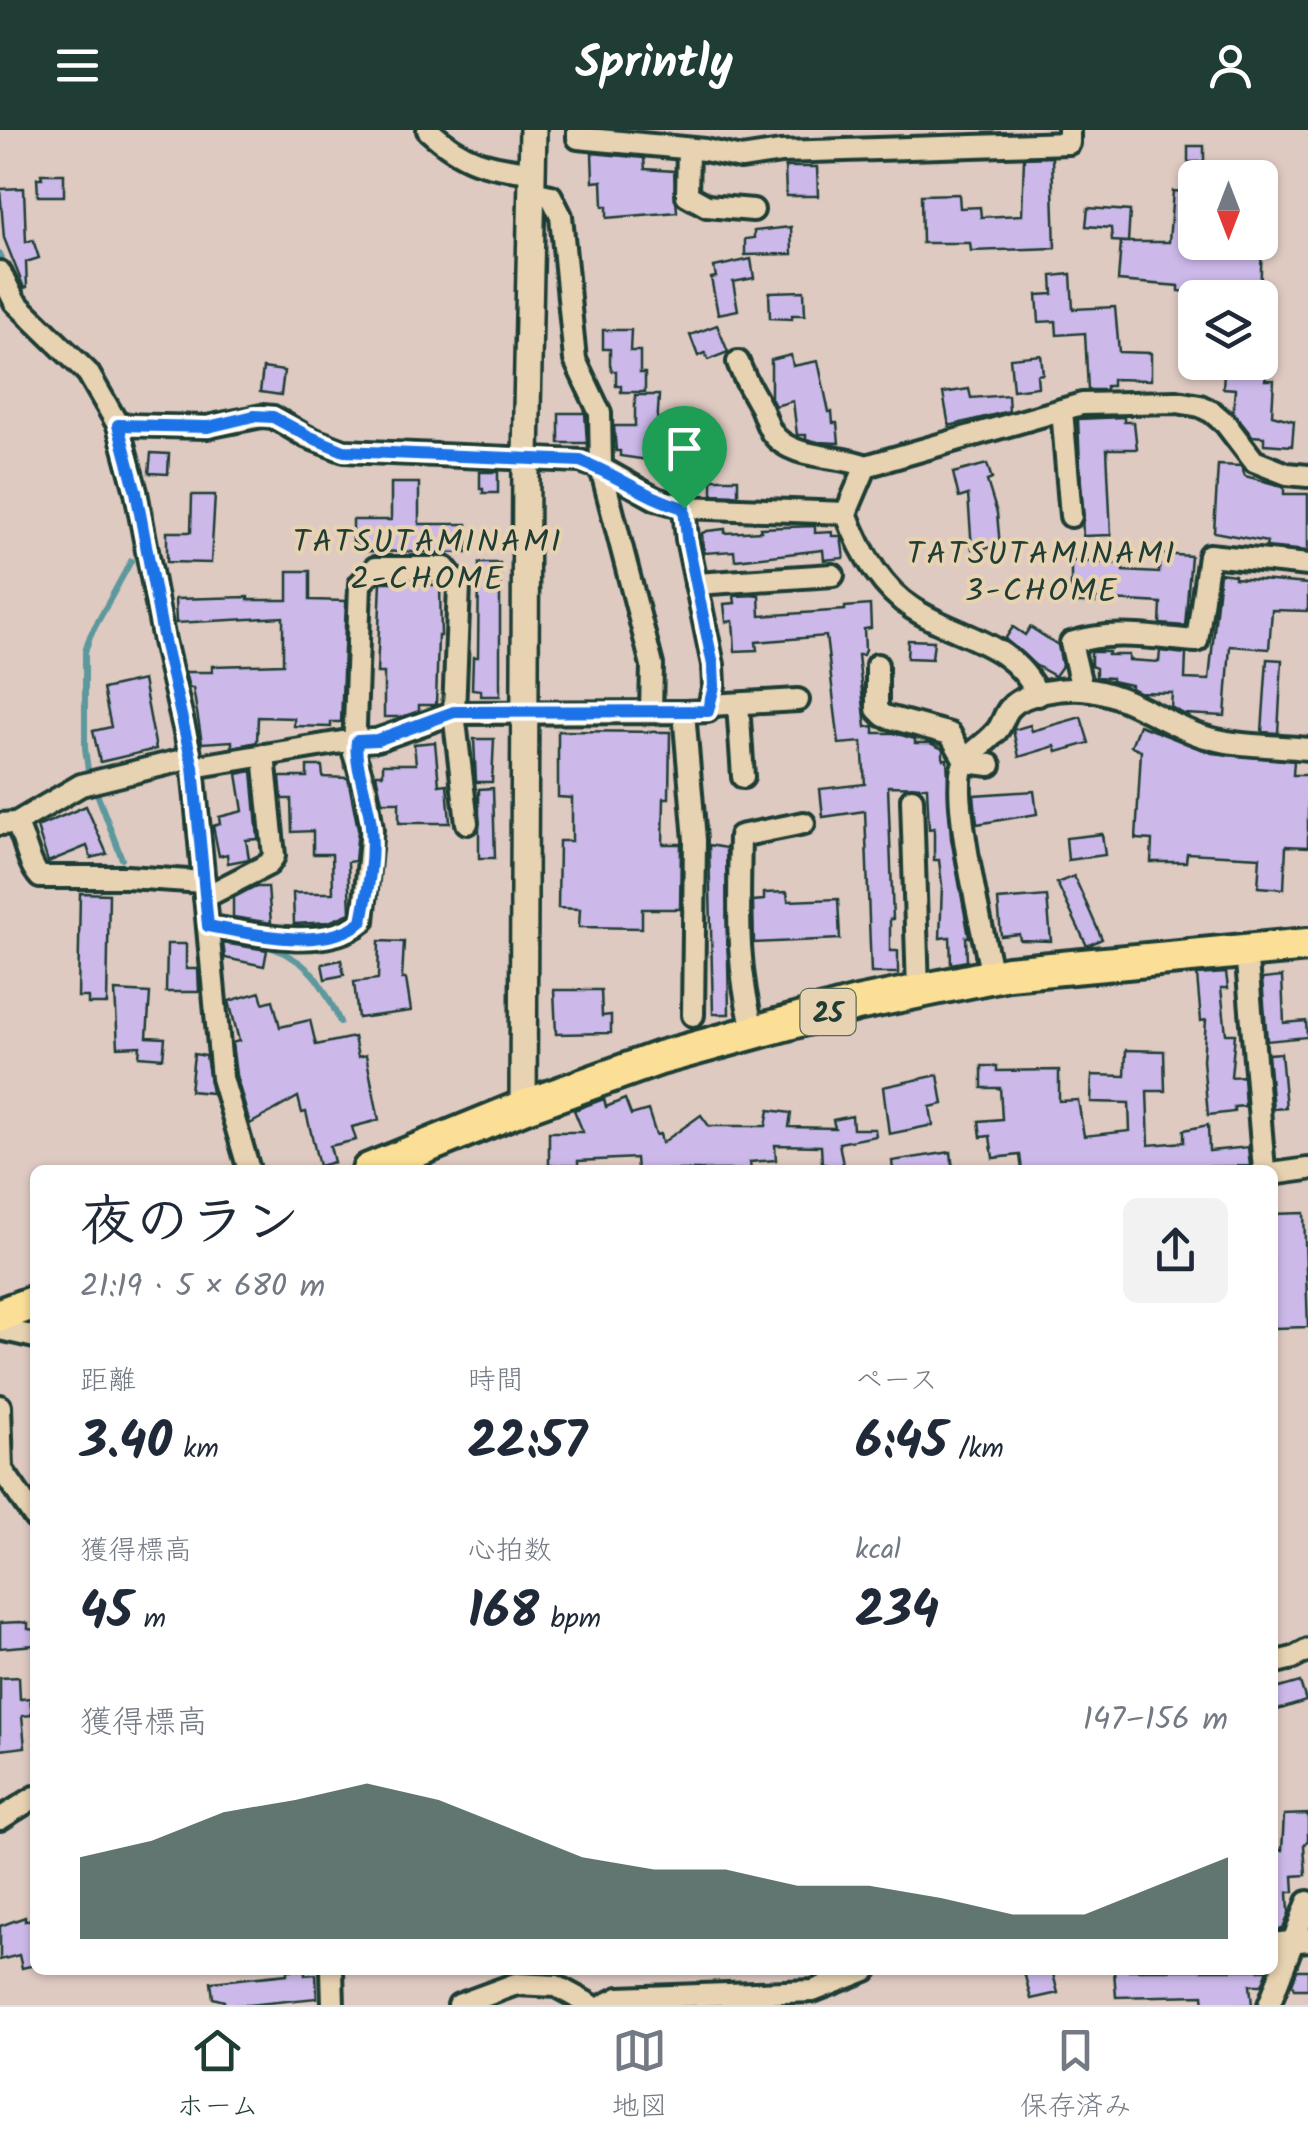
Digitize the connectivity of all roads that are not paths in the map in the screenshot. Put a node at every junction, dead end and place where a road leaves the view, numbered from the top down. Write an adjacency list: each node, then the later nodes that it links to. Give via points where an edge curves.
1 (428, 130): 6 (street, via 477,164)
2 (532, 130): 6 (street)
3 (578, 130): 5 (street, via 578,138)
4 (1069, 130): 5 (street, via 1069,143 741,158)
5 (688, 150): 7 (street, via 687,195 707,206)
6 (532, 182): 12 (street); 14 (street, via 551,196 561,216 575,360 598,404)
7 (753, 210)
8 (0, 272): 11 (street, via 15,302 88,373)
9 (738, 362): 13 (street, via 746,387 784,445)
10 (1062, 410): 13 (street); 15 (street, via 1101,401 1190,403 1225,423 1254,461); 18 (street)
11 (126, 426): 12 (street, via 208,427 262,416 344,451); 36 (street)
12 (526, 457): 14 (street); 31 (street)
13 (866, 466): 17 (street)
14 (601, 468): 16 (street); 29 (street, via 652,664)
15 (1308, 476)
16 (684, 508): 17 (street); 21 (street)
17 (846, 513): 24 (street, via 878,574 908,606 980,639 1012,661)
18 (1071, 516)
19 (1308, 564): 23 (street, via 1210,555 1197,641 1097,636 1071,643)
20 (833, 575): 21 (street)
21 (696, 584): 27 (street, via 713,665)
22 (876, 665): 35 (street, via 884,716 950,734)
23 (1082, 689): 24 (street); 33 (street, via 1126,700 1206,737)
24 (1038, 695): 35 (street, via 1010,708)
25 (798, 700): 26 (street)
26 (738, 704): 27 (street); 38 (street)
27 (710, 706): 30 (street)
28 (454, 712): 31 (street); 32 (street); 32 (street, via 459,585 445,568 376,568 360,584); 40 (street)
29 (650, 712): 30 (street); 31 (street)
30 (684, 712): 49 (street, via 695,840)
31 (524, 714): 51 (street)
32 (357, 741): 34 (street); 44 (street, via 354,754 372,829 362,921 348,933 278,939)
33 (1308, 749)
34 (264, 755): 36 (street); 43 (street, via 274,856 269,864)
35 (966, 762): 37 (street); 47 (street, via 960,790)
36 (192, 763): 42 (street, via 81,785); 43 (street)
37 (990, 765)
38 (742, 777)
39 (912, 799): 48 (street)
40 (468, 823)
41 (804, 823): 50 (street, via 740,836 738,945)
42 (8, 824): 43 (street, via 27,842 40,877 127,877)
43 (204, 889): 44 (street)
44 (208, 926): 52 (street, via 222,1078)
45 (1308, 945): 46 (highway, 25)
46 (1246, 949): 47 (highway, 25); 54 (street)
47 (992, 976): 48 (highway, 25)
48 (918, 992): 50 (highway, 25)
49 (693, 1015)
50 (754, 1032): 51 (highway, 25)
51 (523, 1107): 53 (highway, 25)
52 (248, 1165)
53 (381, 1165)
54 (1264, 1165)
55 (1308, 1169): 56 (street)
56 (1278, 1173)
57 (30, 1304): 58 (highway)
58 (0, 1315)
59 (0, 1329): 60 (street)
60 (30, 1335)
61 (0, 1406): 62 (street, via 2,1470)
62 (30, 1511)
63 (1308, 1650): 64 (street)
64 (1278, 1662)
65 (30, 1800): 66 (street)
66 (0, 1819)
67 (1308, 1902): 68 (street)
68 (1291, 1941): 75 (street)
69 (332, 1975): 71 (street)
70 (853, 1975): 74 (street, via 813,1991 619,1998)
71 (333, 2005)
72 (459, 2005): 73 (street, via 516,1984 556,1986)
73 (591, 2005)
74 (605, 2005)
75 (1268, 2005)

